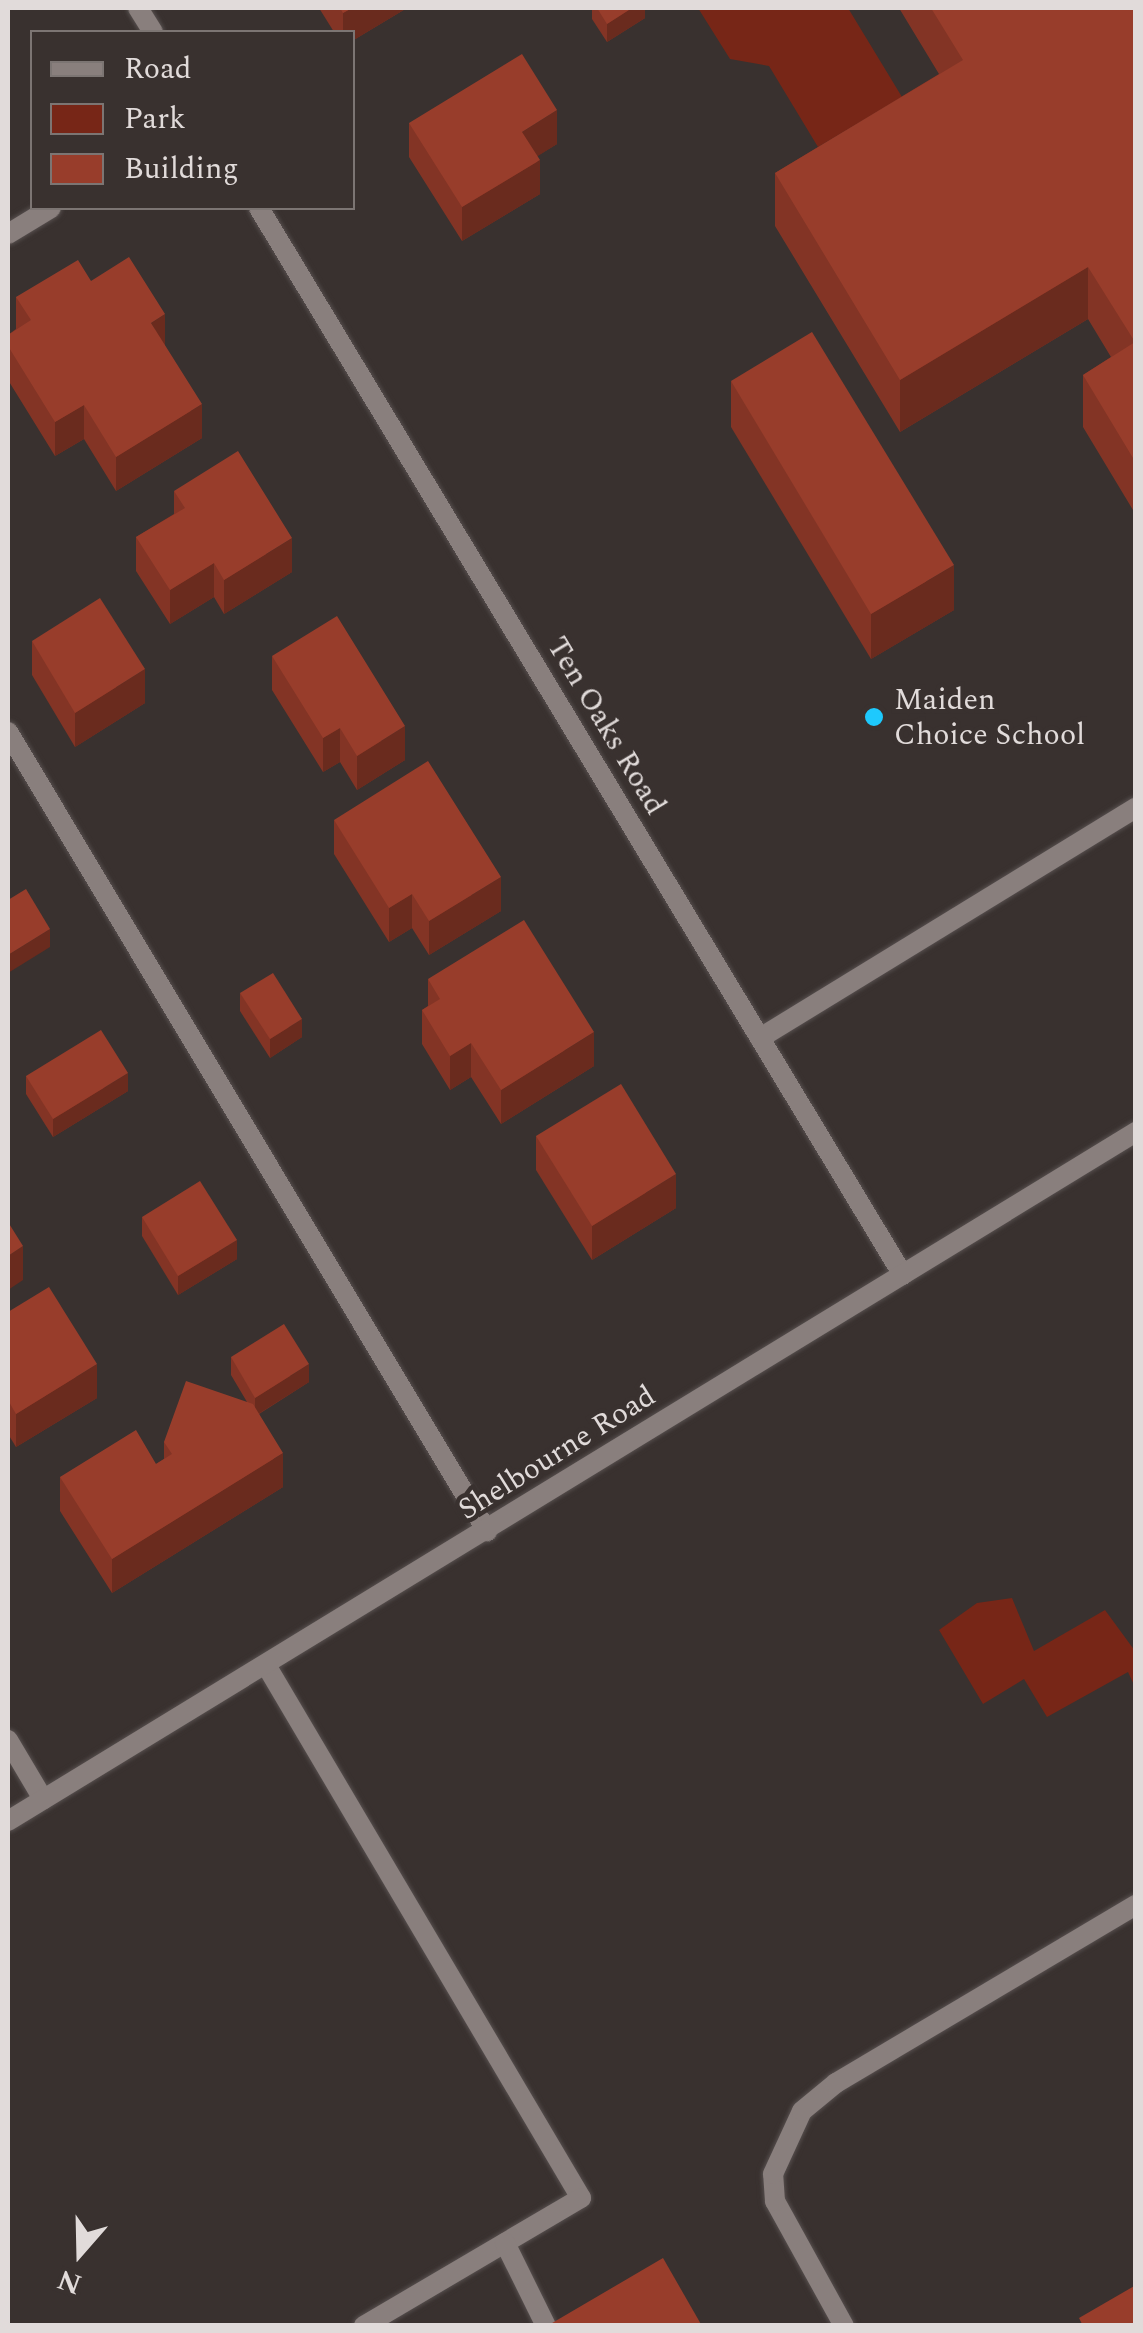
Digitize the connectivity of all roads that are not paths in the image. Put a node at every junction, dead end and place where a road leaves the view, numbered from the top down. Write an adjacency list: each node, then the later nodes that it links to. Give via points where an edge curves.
1 (138, 8): 2 (street)
2 (152, 30)
3 (48, 210): 5 (street)
4 (260, 210): 8 (street, Ten Oaks Road)
5 (8, 234)
6 (8, 732): 11 (street)
7 (1136, 808): 8 (street)
8 (760, 1038): 10 (street, Ten Oaks Road)
9 (1136, 1132): 10 (street, Shelbourne Road)
10 (903, 1275): 11 (street, Shelbourne Road)
11 (487, 1531): 12 (street, Shelbourne Road)
12 (266, 1665): 14 (street, Shelbourne Road); 17 (street, via 581,2198)
13 (8, 1740): 14 (street)
14 (44, 1800): 15 (street, Shelbourne Road)
15 (8, 1821)
16 (1136, 1905): 20 (street, via 836,2083 802,2111 773,2174 775,2201)
17 (505, 2243): 18 (street); 19 (street)
18 (376, 2323)
19 (546, 2326)
20 (844, 2326)

